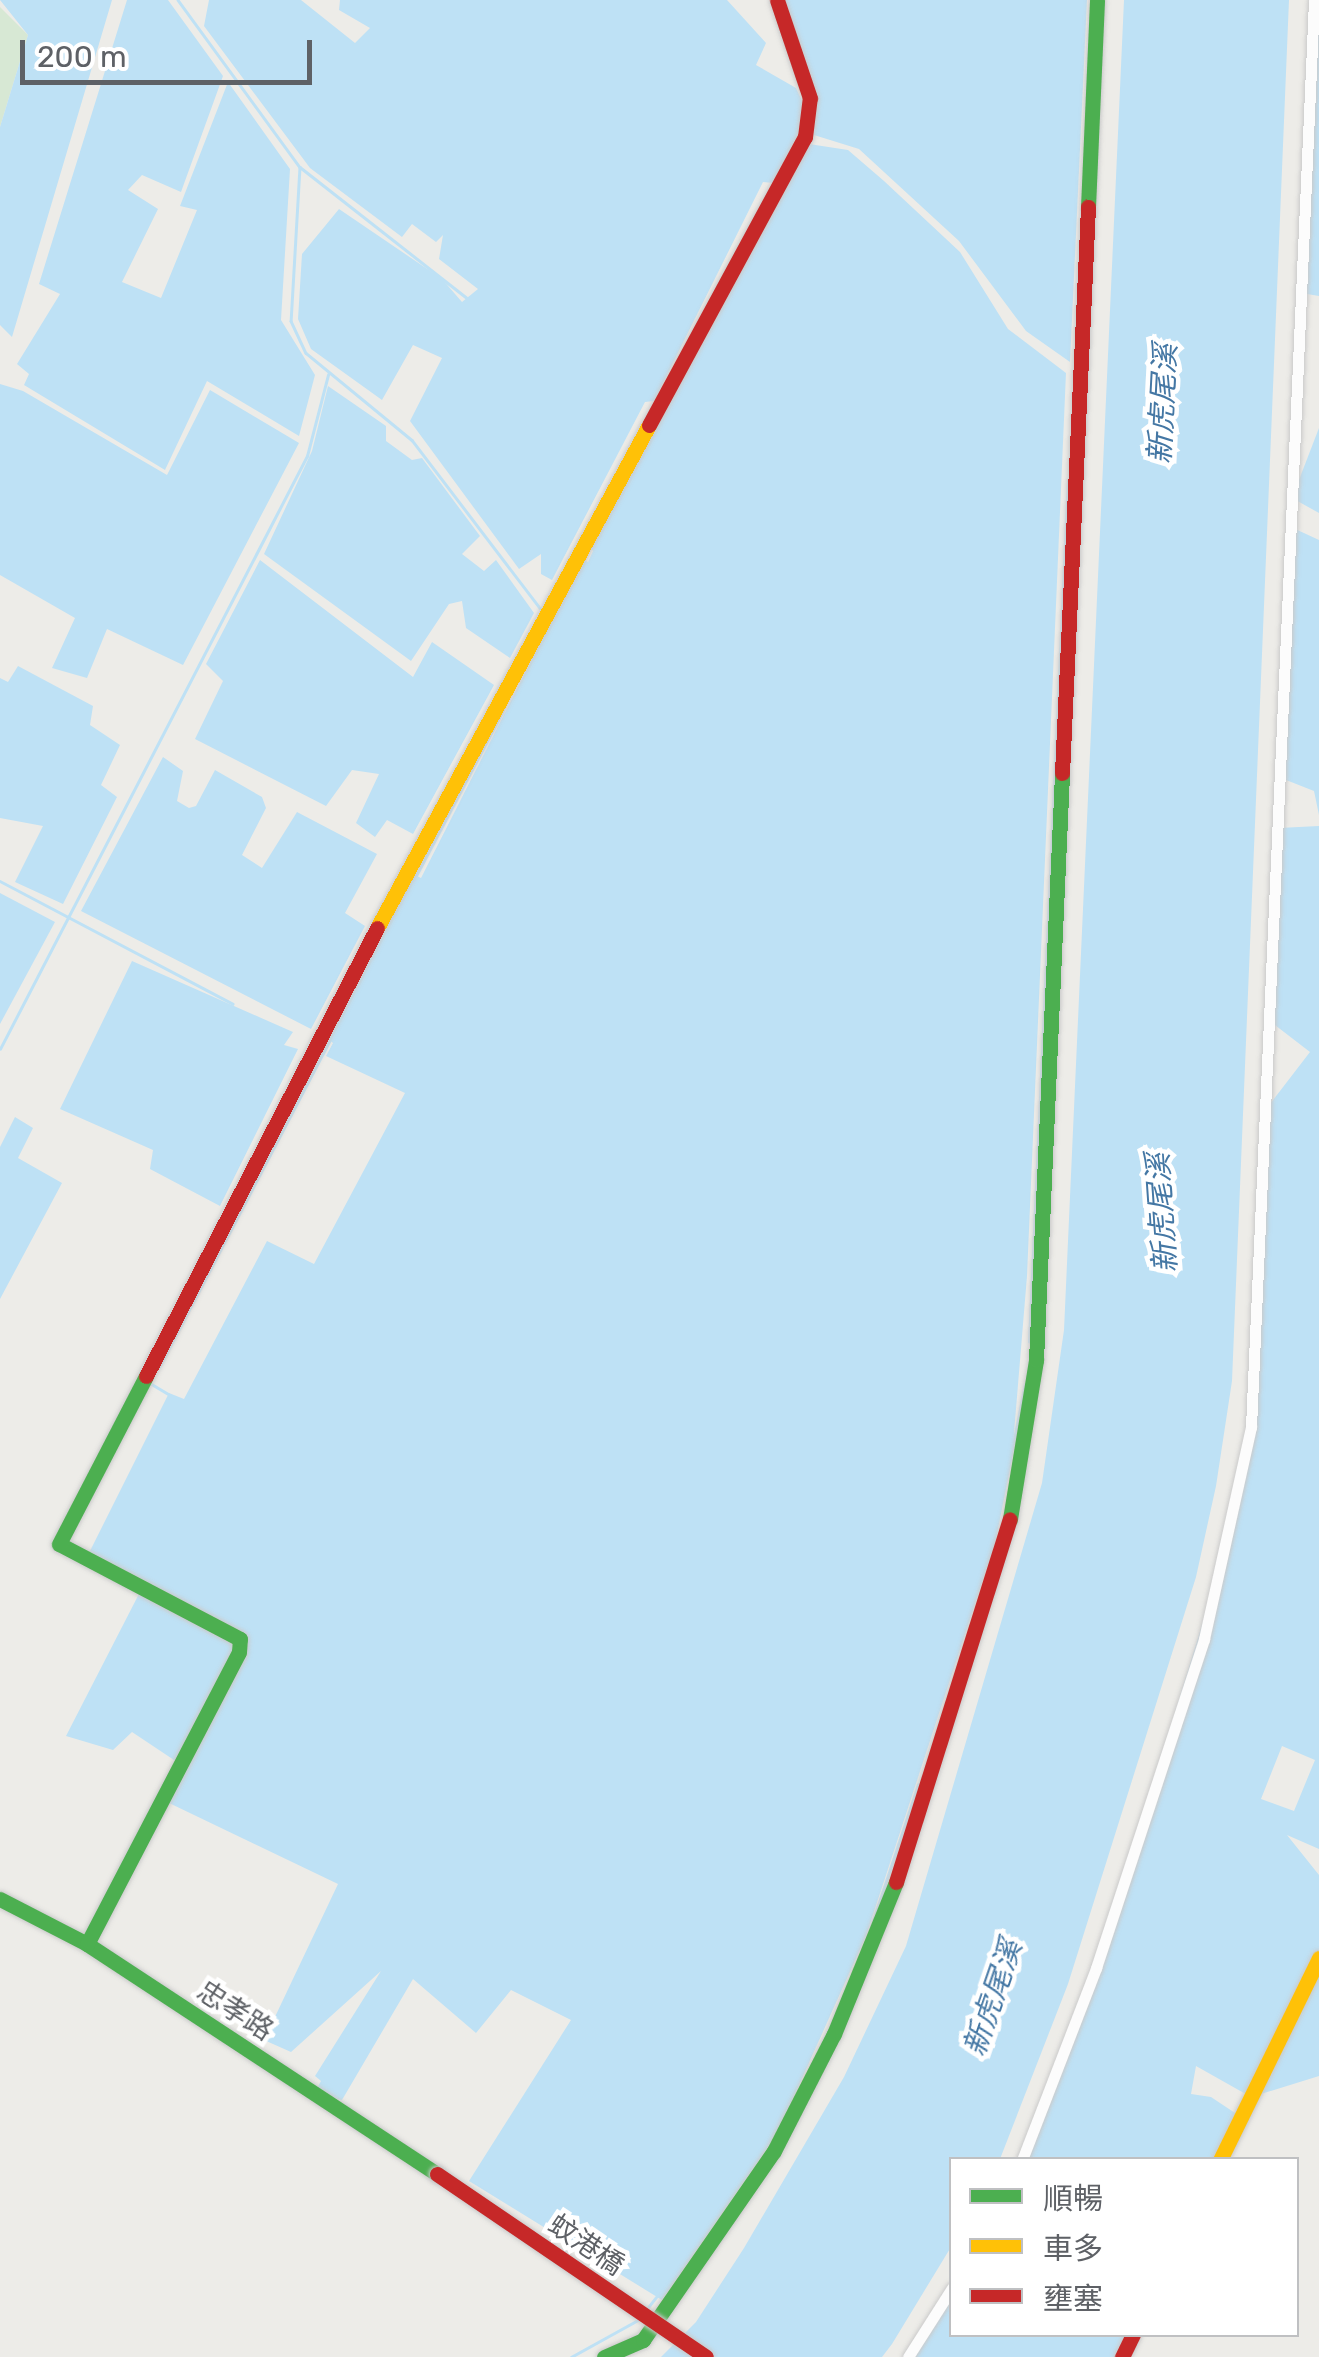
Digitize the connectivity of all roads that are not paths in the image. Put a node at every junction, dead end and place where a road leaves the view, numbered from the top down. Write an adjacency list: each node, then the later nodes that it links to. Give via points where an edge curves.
1 (777, 0): 5 (street, via 810,98 805,137 409,868 59,1544 240,1639)
2 (1097, 0): 11 (street, via 1036,1360 1024,1458 920,1810 876,1940 834,2034 774,2151 713,2244 643,2340)
3 (1314, 0): 7 (street, via 1251,1427 1204,1639 1096,1968)
4 (0, 1899): 5 (street, 忠孝路)
5 (87, 1944): 9 (street, 忠孝路)
6 (1319, 1958): 8 (street)
7 (1023, 2157)
8 (1221, 2157)
9 (438, 2174): 12 (street, 蚊港橋, bridge)
10 (949, 2293): 13 (street)
11 (604, 2357)
12 (706, 2357)
13 (908, 2357)

